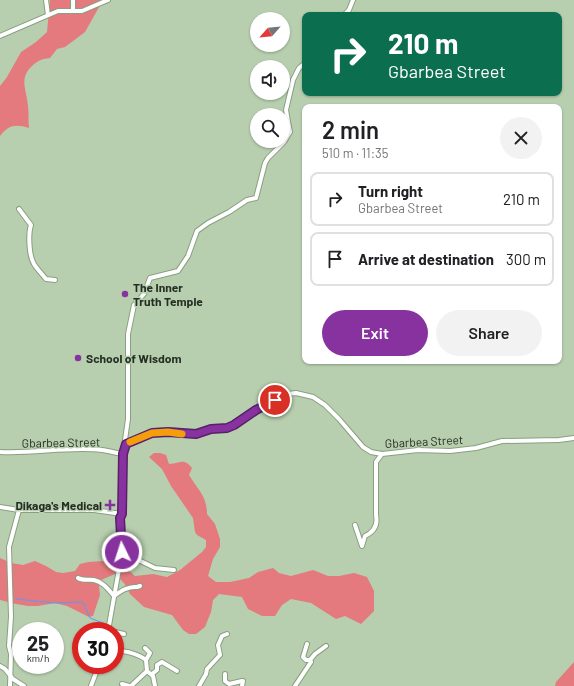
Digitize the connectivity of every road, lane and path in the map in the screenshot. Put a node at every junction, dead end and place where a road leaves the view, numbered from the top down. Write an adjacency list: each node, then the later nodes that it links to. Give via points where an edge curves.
1 (46, 0): 7 (street)
2 (73, 0): 5 (street)
3 (108, 0): 5 (street, via 82,10)
4 (354, 0): 6 (street)
5 (74, 10): 7 (street, via 58,11)
6 (347, 12)
7 (48, 15): 8 (street)
8 (0, 36)
9 (302, 66): 14 (street, via 293,80 286,110 290,132 265,163 256,198 247,200 197,231 188,256 178,271 150,278 144,294 134,305 127,340 128,412)
10 (19, 209): 11 (street, via 31,225 30,250 33,263 46,279)
11 (55, 280)
12 (574, 438): 15 (street, Gbarbea Street, via 502,441 476,448)
13 (0, 452): 14 (street, Gbarbea Street, via 88,449)
14 (124, 453): 15 (street, Gbarbea Street, via 126,444 152,433 196,434 211,429 227,428 275,400 296,393 313,397 325,405 363,447); 18 (street)
15 (382, 454): 19 (street, via 376,462 377,522 372,533 365,536 362,546)
16 (0, 507): 17 (street)
17 (19, 510): 18 (street, via 94,510); 39 (street, via 8,548)
18 (122, 514): 20 (street)
19 (355, 525)
20 (122, 552): 21 (street, via 155,568); 24 (street)
21 (174, 570)
22 (78, 578): 24 (street, via 94,580 105,585)
23 (140, 586): 24 (street, via 131,586)
24 (114, 596): 25 (street)
25 (109, 622)
26 (227, 634): 46 (street, via 222,636 218,645 220,655 207,669)
27 (307, 644): 32 (street, via 304,657)
28 (326, 646): 32 (street)
29 (145, 648): 31 (street, via 150,653)
30 (124, 651): 31 (street)
31 (146, 660): 34 (street)
32 (310, 660): 48 (street)
33 (0, 666): 39 (street)
34 (146, 671): 37 (street); 44 (street)
35 (177, 671): 37 (street, via 162,662)
36 (96, 674): 43 (street)
37 (152, 674): 45 (street)
38 (225, 674): 47 (street, via 225,681 229,684 243,681)
39 (11, 676): 41 (street); 42 (street)
40 (122, 684): 44 (street)
41 (10, 686)
42 (24, 686)
43 (91, 686)
44 (130, 686)
45 (155, 686)
46 (199, 686)
47 (242, 686)
48 (295, 686)

